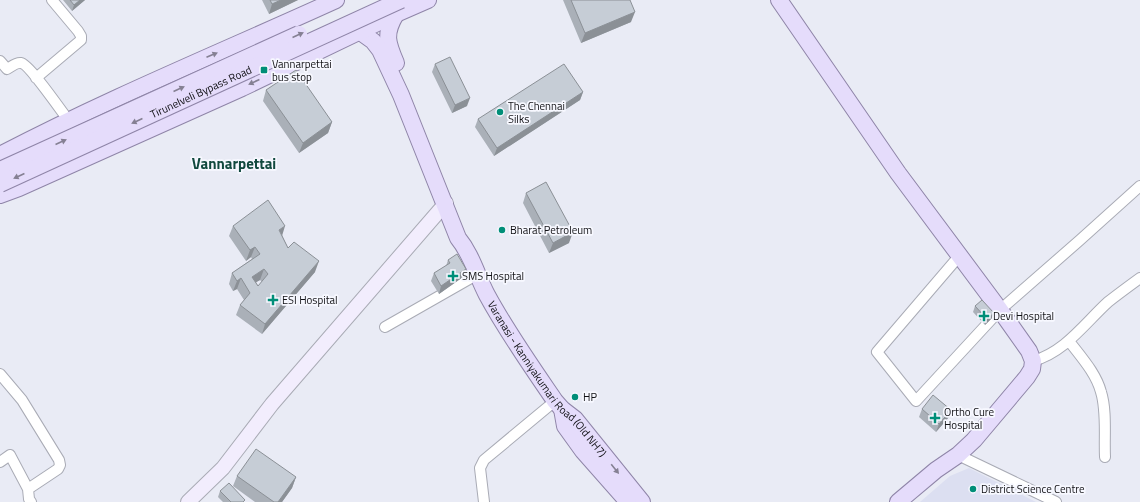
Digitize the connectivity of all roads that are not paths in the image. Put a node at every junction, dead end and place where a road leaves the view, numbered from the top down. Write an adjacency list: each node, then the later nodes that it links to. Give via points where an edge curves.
1 (52, 0): 12 (street, via 78,31 81,40)
2 (335, 0): 7 (main road)
3 (374, 0): 15 (main road, Tirunelveli Bypass Road, one-way to 3, bridge)
4 (428, 0): 6 (main road)
5 (779, 0): 21 (main road, via 898,173)
6 (398, 7): 8 (main road); 16 (main road, Tirunelveli Bypass Road, one-way to 16, bridge); 20 (main road, Varanasi - Kanniyakumari Road (Old NH7), via 389,26 390,46 448,184 466,235)
7 (286, 23): 9 (main road, via 278,34 282,46 288,58); 13 (main road, one-way to 7)
8 (359, 31): 9 (main road); 19 (main road, Varanasi - Kanniyakumari Road (Old NH7), via 373,40 380,50)
9 (302, 60): 18 (main road, one-way to 18)
10 (0, 61): 11 (street)
11 (4, 72): 12 (street, via 20,62)
12 (36, 78): 13 (street)
13 (69, 120): 14 (main road)
14 (0, 156)
15 (0, 170)
16 (0, 184)
17 (1140, 186): 24 (street)
18 (0, 195)
19 (446, 203): 20 (main road, Varanasi - Kanniyakumari Road (Old NH7), via 458,238); 35 (street, via 272,404 223,468)
20 (467, 248): 22 (main road, Varanasi - Kanniyakumari Road (Old NH7))
21 (960, 256): 24 (main road); 24 (street, via 877,352 916,401)
22 (478, 274): 25 (street); 29 (main road, Varanasi - Kanniyakumari Road (Old NH7), via 486,294 513,340)
23 (1140, 278): 26 (street, via 1108,302)
24 (1000, 310): 27 (main road)
25 (386, 327)
26 (1069, 341): 27 (street, via 1056,351); 31 (street, via 1096,378 1102,393)
27 (1033, 361): 30 (main road, via 1027,377 974,440)
28 (0, 374): 33 (street, via 22,400 59,460 58,469)
29 (559, 405): 36 (street, via 484,460 480,468); 37 (main road, Varanasi - Kanniyakumari Road (Old NH7), via 566,426 583,451); 38 (main road, Varanasi - Kanniyakumari Road (Old NH7), one-way to 38, via 574,419)
30 (958, 455): 39 (main road); 40 (street)
31 (1105, 457)
32 (0, 462): 33 (street, via 10,456)
33 (28, 489): 34 (street)
34 (31, 502)
35 (188, 502)
36 (484, 502)
37 (628, 502)
38 (642, 502)
39 (898, 502)
40 (1056, 502)

